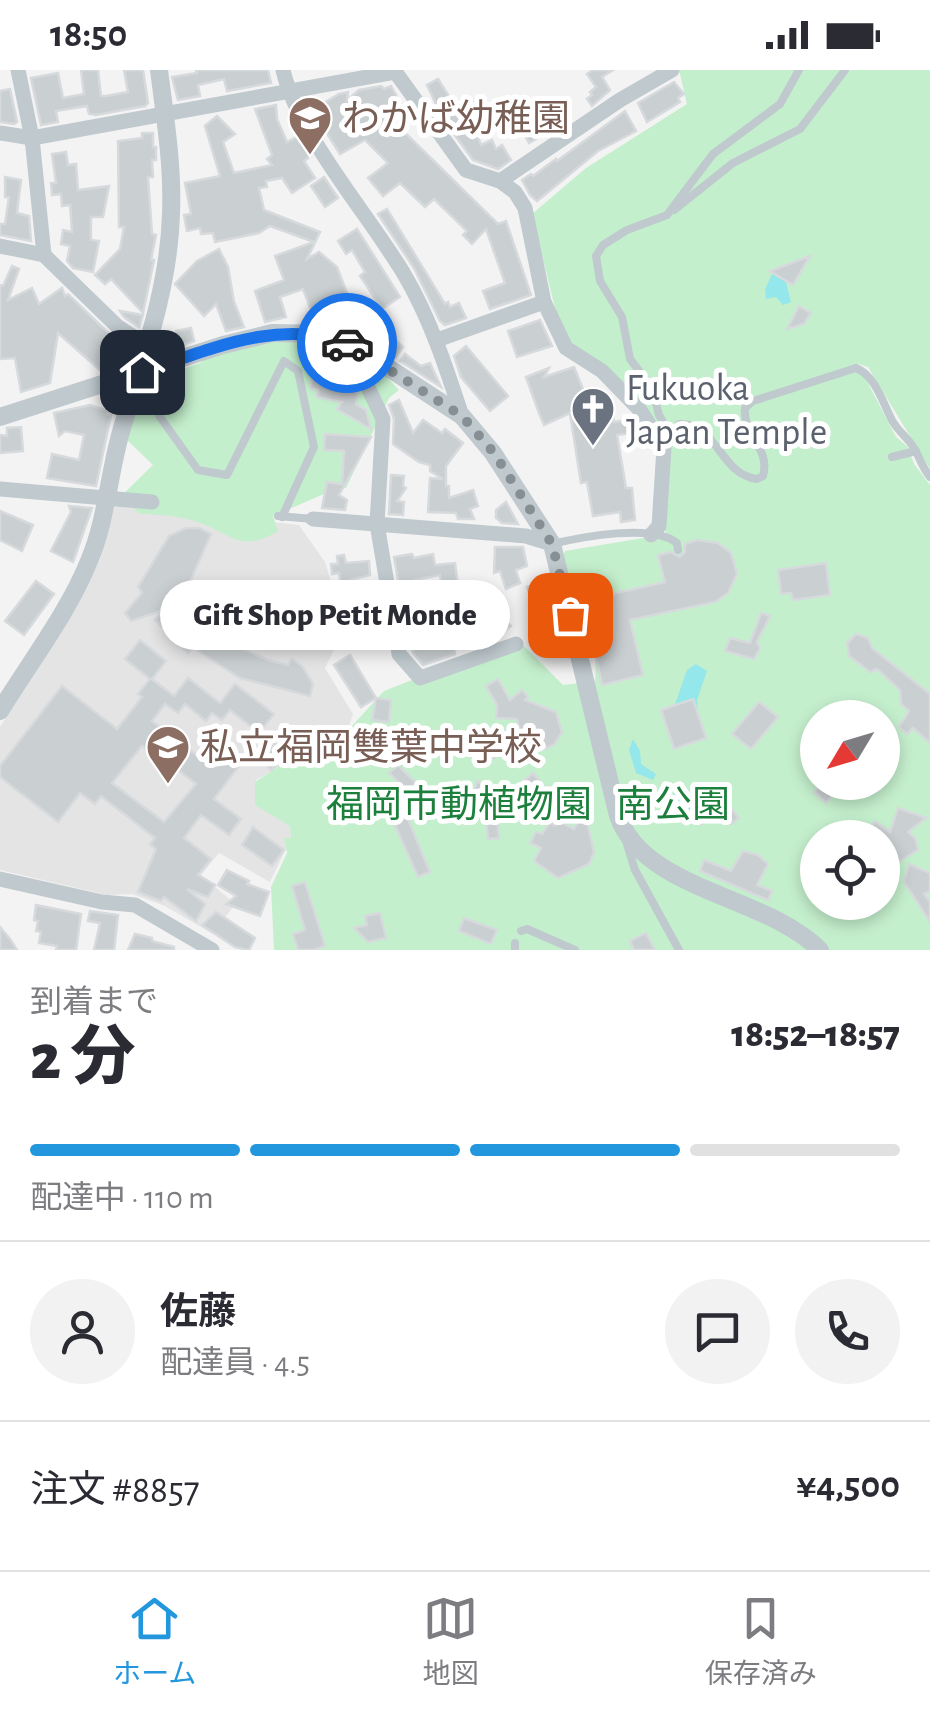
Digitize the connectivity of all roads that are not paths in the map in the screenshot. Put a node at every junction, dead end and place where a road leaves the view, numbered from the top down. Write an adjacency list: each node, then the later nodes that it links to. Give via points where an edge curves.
1 (18, 70): 11 (street)
2 (159, 70): 9 (street)
3 (283, 70): 8 (street)
4 (672, 70): 12 (street)
5 (799, 70): 13 (lane, via 780,104 713,154)
6 (846, 70): 13 (lane, via 800,129 733,163)
7 (394, 71): 8 (street); 12 (street, via 466,170)
8 (287, 89): 9 (street); 17 (street, via 403,273)
9 (165, 116): 11 (street); 19 (street, via 171,218)
10 (0, 133): 11 (street)
11 (32, 138): 15 (street)
12 (500, 181): 16 (street, via 525,208)
13 (667, 215): 23 (lane, via 628,230 596,256 600,281 622,316 630,359 652,388)
14 (0, 246): 15 (street)
15 (44, 255): 19 (street)
16 (544, 302): 17 (street); 23 (street, via 566,348 602,371)
17 (436, 340): 21 (street)
18 (355, 346): 20 (street, via 323,334 272,333); 21 (street); 31 (street, via 383,420)
19 (149, 348): 20 (street)
20 (142, 372): 22 (street); 28 (street); 30 (lane, via 160,417 198,470 228,475 284,361 298,371 314,447 280,516)
21 (462, 416): 33 (street)
22 (0, 417)
23 (665, 439): 24 (lane, via 679,424 692,423 742,476 756,479 766,464 744,423 745,408 856,368 869,376); 32 (street, via 658,526)
24 (916, 452): 25 (lane); 26 (lane)
25 (892, 457)
26 (930, 477)
27 (0, 489): 28 (street)
28 (105, 498): 29 (street); 36 (street, via 89,561)
29 (152, 502)
30 (313, 519): 31 (street)
31 (377, 524): 33 (street); 35 (street, via 399,654 420,678)
32 (651, 535): 33 (lane); 34 (lane, via 670,537)
33 (552, 544): 37 (street)
34 (678, 550)
35 (516, 644)
36 (0, 711)
37 (624, 832): 42 (lane, via 635,870); 43 (street, via 654,862 792,927)
38 (0, 878): 40 (street, via 135,906)
39 (521, 931): 41 (lane)
40 (212, 950)
41 (575, 950)
42 (680, 950)
43 (820, 950)

